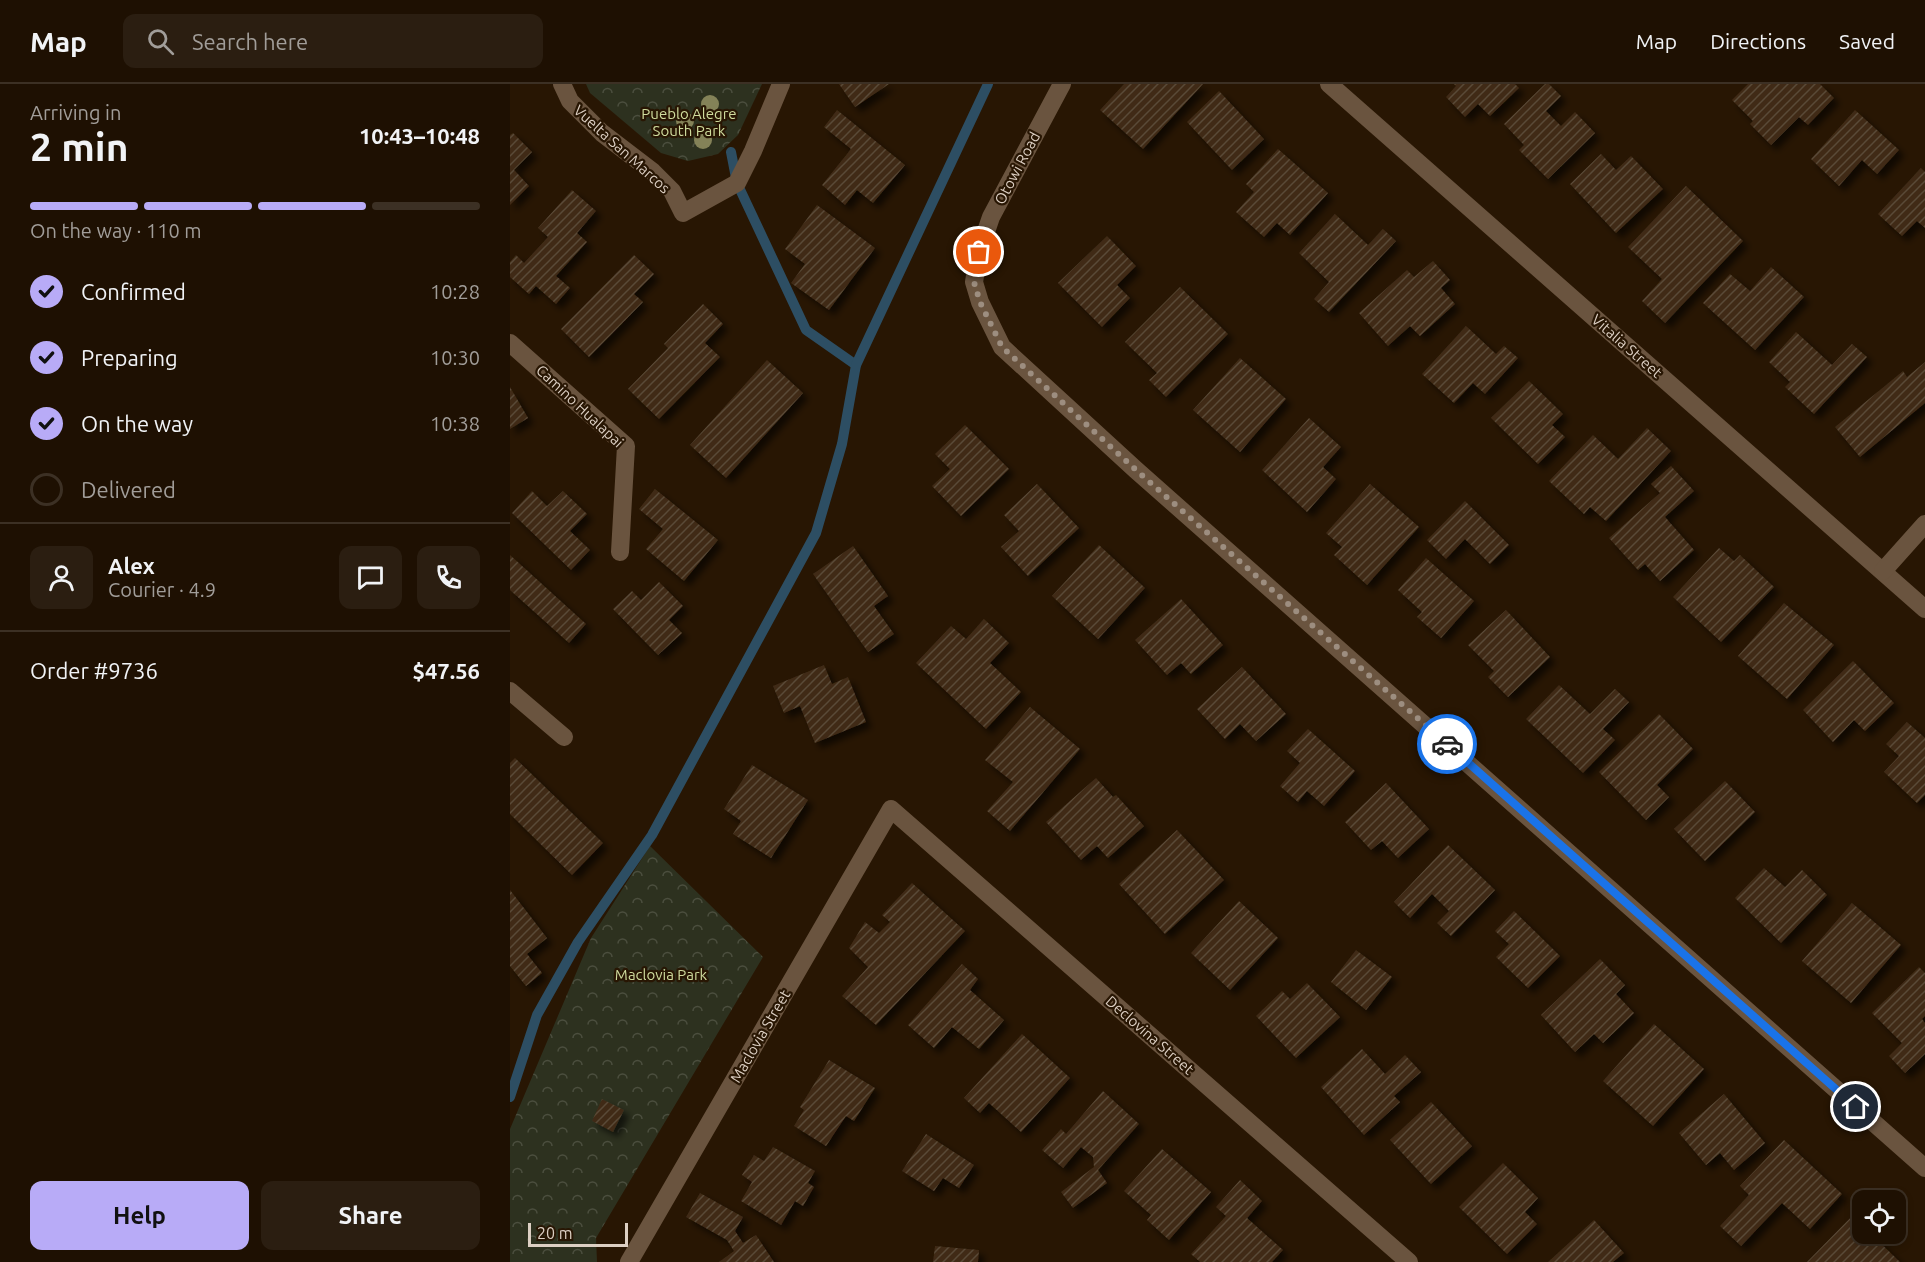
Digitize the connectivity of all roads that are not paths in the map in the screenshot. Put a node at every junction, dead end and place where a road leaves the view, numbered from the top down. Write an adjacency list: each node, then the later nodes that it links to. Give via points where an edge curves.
1 (562, 84): 2 (street, Vuelta San Marcos, via 570,101 602,133 672,191 683,213 737,183)
2 (781, 84)
3 (1062, 84): 13 (street, Otowi Road, via 992,217 979,252 974,282 1002,347)
4 (1329, 84): 8 (street, Vitalia Street)
5 (510, 343): 7 (street, Camino Hualapai, via 626,446)
6 (1925, 524): 8 (street)
7 (620, 552)
8 (1883, 571): 9 (street, Vitalia Street)
9 (1925, 609)
10 (510, 691): 11 (street)
11 (564, 737)
12 (891, 809): 14 (street, Maclovia Street); 15 (street, Declovina Street)
13 (1925, 1168)
14 (629, 1262)
15 (1409, 1262)

